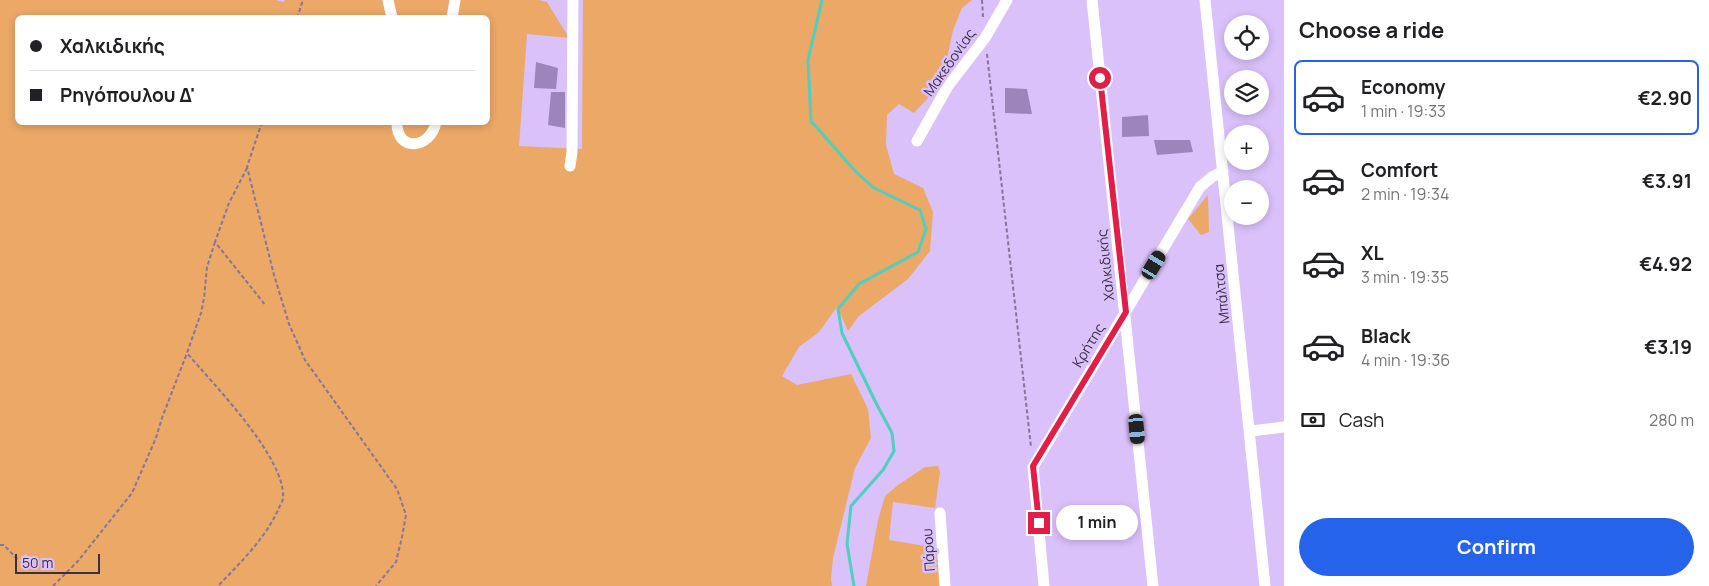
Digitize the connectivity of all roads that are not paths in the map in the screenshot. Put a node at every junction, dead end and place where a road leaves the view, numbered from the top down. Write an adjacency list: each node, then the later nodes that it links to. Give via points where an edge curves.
1 (388, 0): 7 (street)
2 (455, 0): 8 (street)
3 (574, 0): 12 (street)
4 (1007, 0): 11 (street, Μακεδονίας, via 985,38 948,86)
5 (1092, 0): 14 (street, Χαλκιδικής)
6 (1205, 0): 13 (street, Μπάλτσα)
7 (391, 15)
8 (452, 15)
9 (397, 125): 10 (street, via 400,138 408,144 415,144 429,138)
10 (436, 125)
11 (917, 140)
12 (570, 166)
13 (1223, 170): 14 (street, Κρήτης, via 1200,187); 16 (street, Μπάλτσα)
14 (1126, 312): 19 (street, Κρήτης, via 1033,466); 20 (street, Χαλκιδικής)
15 (1284, 427): 16 (street)
16 (1251, 431): 21 (street, Μπάλτσα)
17 (940, 513): 18 (street, Πάρου)
18 (945, 586)
19 (1044, 586)
20 (1153, 586)
21 (1265, 586)

